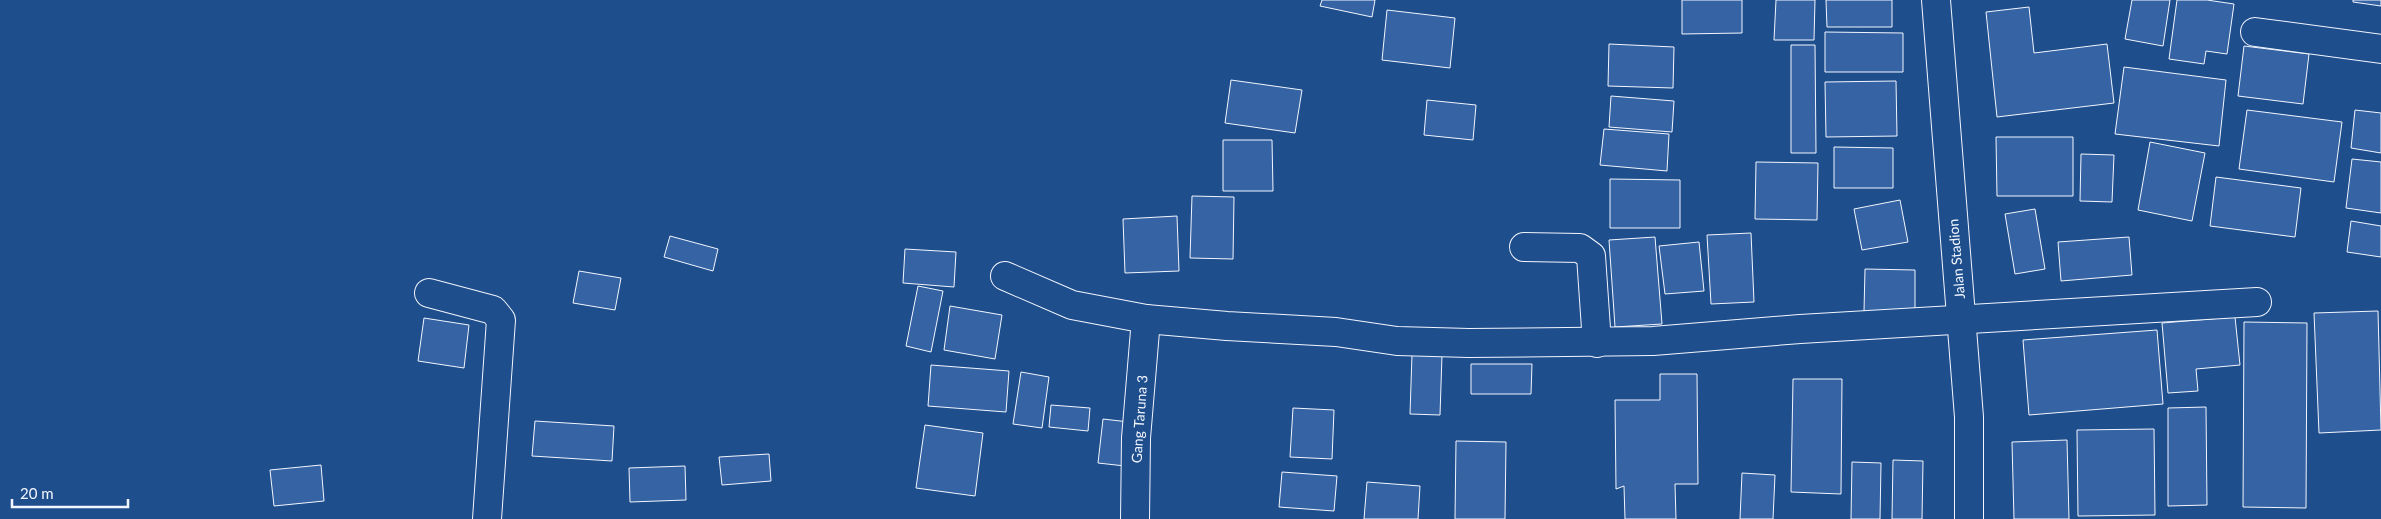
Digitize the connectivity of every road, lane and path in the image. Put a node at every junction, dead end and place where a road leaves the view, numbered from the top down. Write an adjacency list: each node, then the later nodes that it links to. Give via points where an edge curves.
1 (1936, 0): 9 (street, Jalan Stadion)
2 (2255, 32): 3 (street)
3 (2381, 49)
4 (1524, 247): 10 (street, via 1580,248 1590,256)
5 (1005, 276): 8 (street, via 1072,305)
6 (428, 293): 11 (street, via 493,310 500,320)
7 (2257, 302): 9 (street)
8 (1146, 319): 10 (street, via 1336,332 1397,341); 12 (street, Gang Taruna 3, via 1136,438)
9 (1961, 319): 10 (street); 13 (street, Jalan Stadion, via 1969,416)
10 (1597, 343)
11 (487, 519)
12 (1135, 519)
13 (1969, 519)

